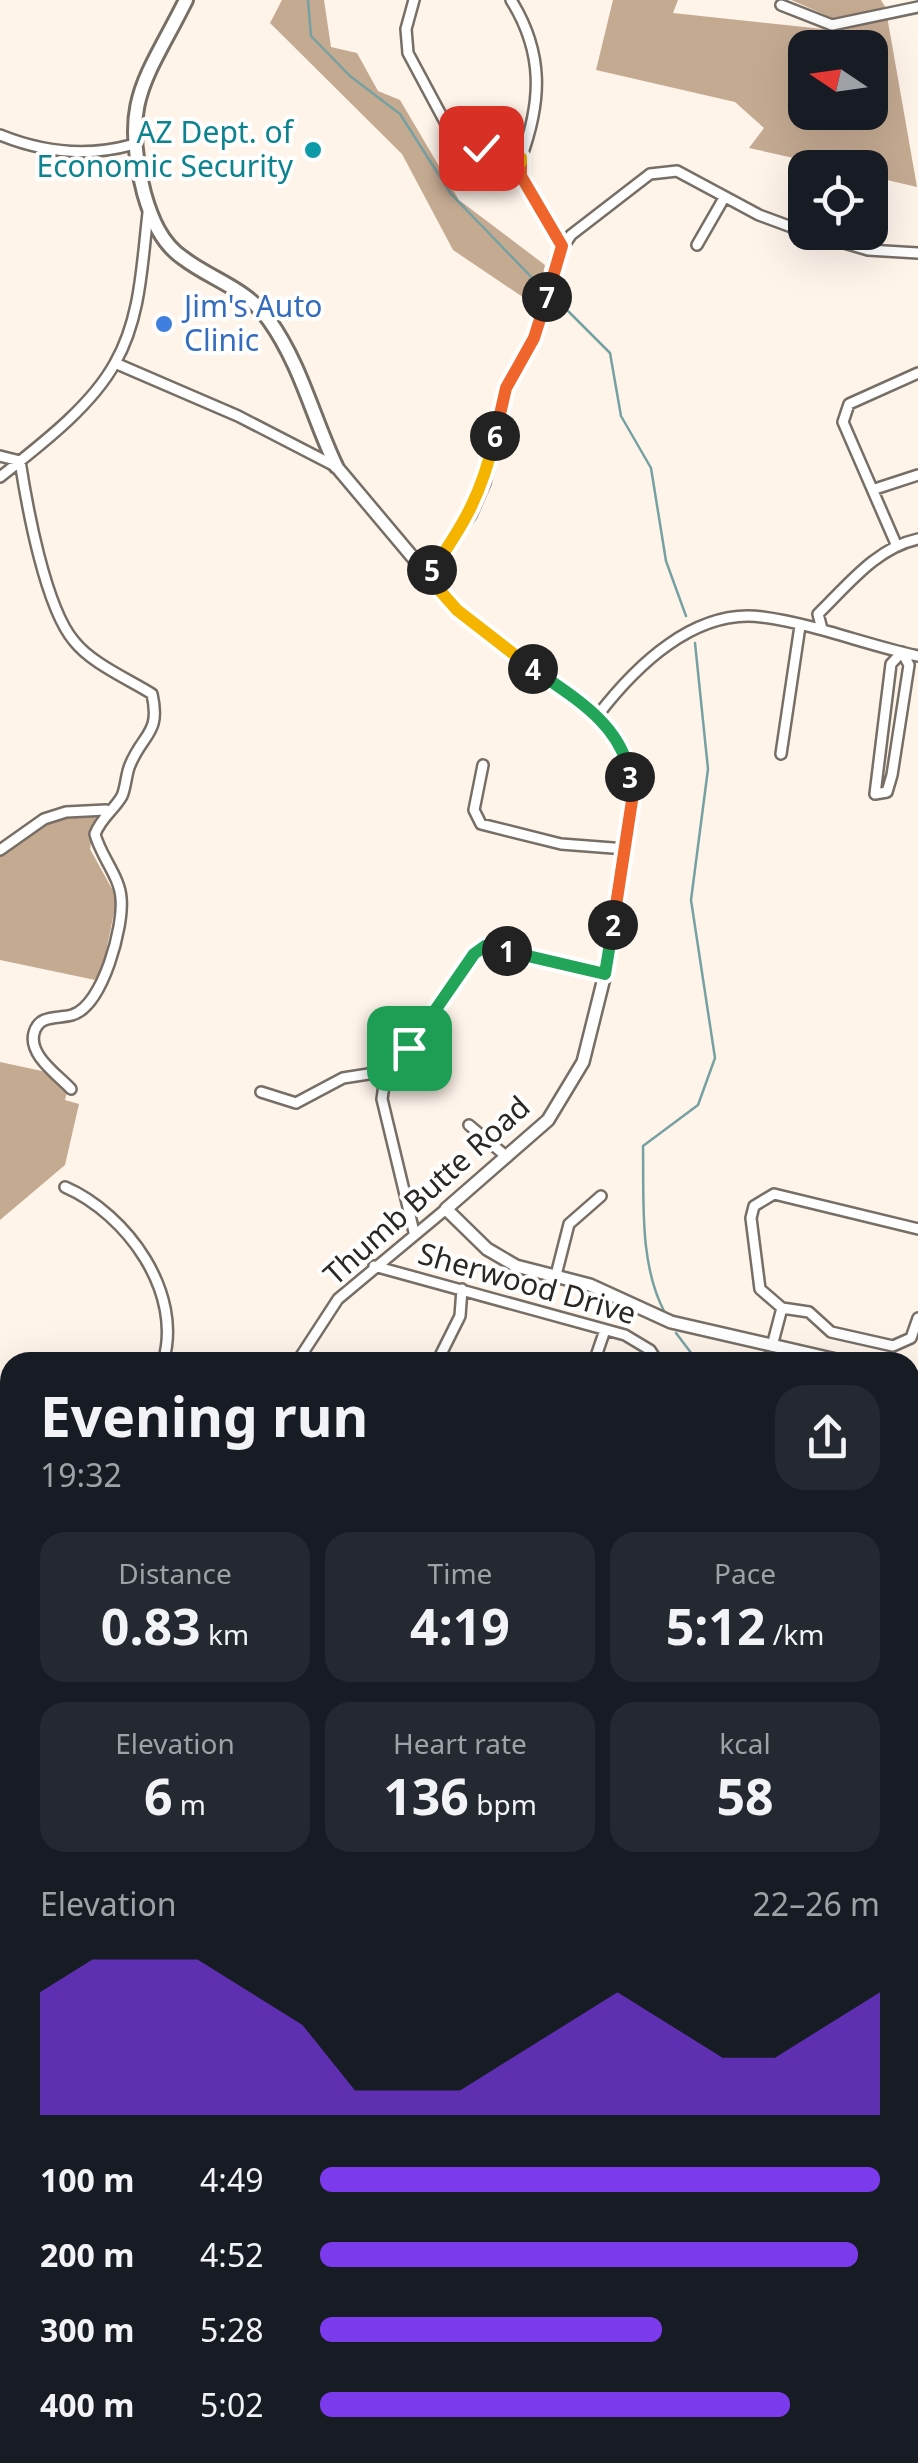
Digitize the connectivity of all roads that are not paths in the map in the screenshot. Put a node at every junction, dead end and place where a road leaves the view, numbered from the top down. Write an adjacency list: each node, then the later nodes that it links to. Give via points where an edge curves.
1 (186, 0): 7 (main road, via 141,89)
2 (414, 0): 8 (street, via 408,53 446,124 468,144)
3 (511, 0): 8 (street, via 530,33 538,72 538,102)
4 (781, 4): 5 (street, via 832,25)
5 (918, 6)
6 (0, 136): 7 (street, via 66,152)
7 (132, 145): 10 (main road)
8 (521, 158): 13 (street, via 521,176)
9 (724, 198): 11 (street); 12 (street); 13 (street, via 678,171 650,174)
10 (149, 210): 16 (street, via 137,301); 20 (main road, via 163,240 268,318 304,384)
11 (788, 225)
12 (697, 245)
13 (562, 246): 26 (street, via 542,322 506,388 485,482)
14 (868, 250): 15 (street)
15 (918, 253)
16 (115, 364): 19 (street); 20 (street, Thumb Butte Road)
17 (918, 374): 23 (street, via 849,404 844,413)
18 (0, 456): 19 (street)
19 (20, 461): 22 (street); 34 (street, via 37,546 62,622 74,643 152,694 157,716 149,738 130,763 122,797)
20 (336, 466): 26 (street, Thumb Butte Road)
21 (918, 476): 23 (street)
22 (0, 477)
23 (875, 489): 25 (street)
24 (918, 539): 25 (street)
25 (896, 544): 28 (street, via 818,614)
26 (427, 576): 31 (street, Thumb Butte Road, via 492,640)
27 (800, 626): 28 (street); 31 (street, via 758,616 714,624 666,645 626,678); 32 (street)
28 (822, 630): 29 (street)
29 (902, 652): 29 (street, via 891,664 875,794 887,792 892,775 909,665); 30 (street)
30 (918, 656)
31 (598, 715): 35 (street, Thumb Butte Road, via 629,768)
32 (781, 754)
33 (484, 765): 35 (street, via 474,810 481,824 561,844)
34 (108, 810): 36 (street, via 44,818); 39 (street, via 94,834 122,897 108,968 86,1008 34,1029 40,1058)
35 (626, 849): 37 (street, Thumb Butte Road)
36 (0, 850)
37 (605, 974): 38 (street, Sherwood Drive, via 485,946); 42 (street, Thumb Butte Road, via 583,1062 548,1120)
38 (394, 1070): 40 (street, via 343,1078 296,1103); 47 (street, Sherwood Drive, via 382,1099)
39 (70, 1089)
40 (262, 1092)
41 (469, 1125): 42 (street)
42 (507, 1157): 45 (street, Thumb Butte Road)
43 (65, 1187): 55 (street, via 110,1214 148,1265 168,1312)
44 (601, 1196): 49 (street, via 570,1224)
45 (446, 1209): 47 (street, Thumb Butte Road); 49 (street, via 487,1249 516,1266)
46 (918, 1229): 51 (street, via 774,1194 763,1197 751,1218 760,1290)
47 (414, 1232): 48 (street, Thumb Butte Road)
48 (374, 1266): 50 (street, Sherwood Drive); 56 (street, Thumb Butte Road, via 338,1300)
49 (556, 1275): 54 (street, via 672,1322)
50 (462, 1289): 53 (street, Sherwood Drive); 57 (street, via 460,1316)
51 (782, 1308): 52 (street, via 809,1312 831,1332 893,1346 911,1338); 54 (street)
52 (918, 1318)
53 (605, 1330): 58 (street); 59 (street, Sherwood Drive, via 637,1340)
54 (772, 1346): 60 (street)
55 (164, 1352)
56 (304, 1352)
57 (442, 1352)
58 (597, 1352)
59 (648, 1352)
60 (800, 1352)

